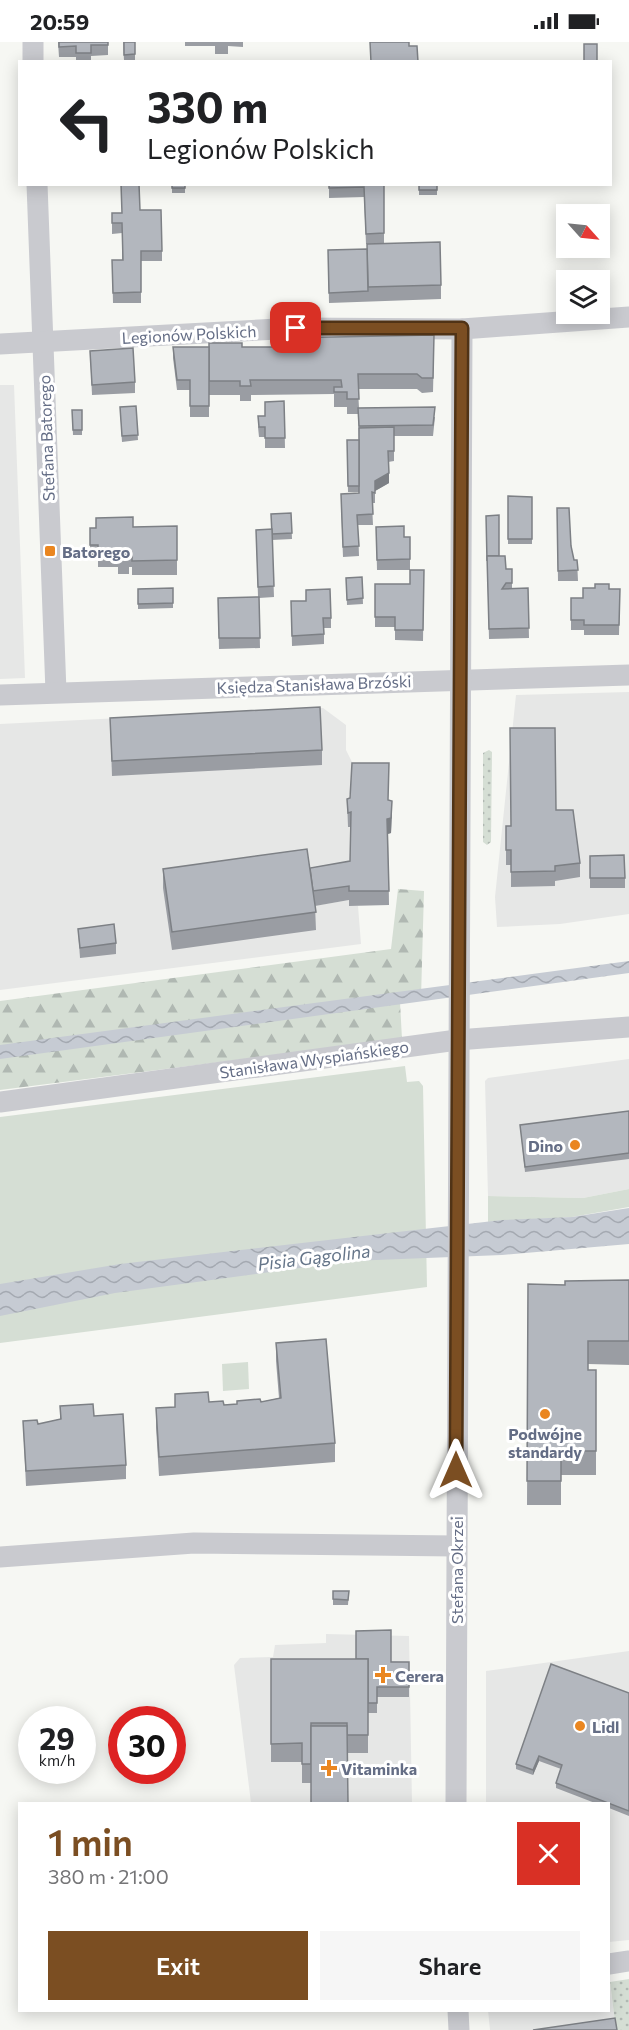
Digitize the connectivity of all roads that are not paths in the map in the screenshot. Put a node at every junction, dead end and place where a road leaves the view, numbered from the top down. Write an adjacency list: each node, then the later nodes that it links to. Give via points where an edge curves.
1 (33, 42): 2 (street)
2 (33, 60)
3 (37, 186): 6 (street, Stefana Batorego)
4 (629, 317): 5 (street, Legionów Polskich)
5 (462, 328): 6 (street, Legionów Polskich, via 296,328); 9 (street, Stefana Okrzei)
6 (42, 342): 7 (street, Legionów Polskich); 10 (street, Stefana Batorego)
7 (0, 344)
8 (629, 675): 9 (street, Księdza Stanisława Brzóski)
9 (459, 679): 10 (street, Księdza Stanisława Brzóski); 13 (street, Stefana Okrzei)
10 (56, 692): 11 (street, Księdza Stanisława Brzóski)
11 (0, 695)
12 (629, 1027): 13 (street, Stanisława Wyspiańskiego)
13 (457, 1040): 14 (street, Stanisława Wyspiańskiego); 15 (street, Stefana Okrzei)
14 (0, 1102)
15 (456, 1546): 16 (street, via 194,1544); 17 (street, Stefana Okrzei)
16 (0, 1557)
17 (456, 1802)
18 (629, 1961): 19 (street)
19 (610, 1964)
20 (458, 2012): 21 (street)
21 (459, 2030)

